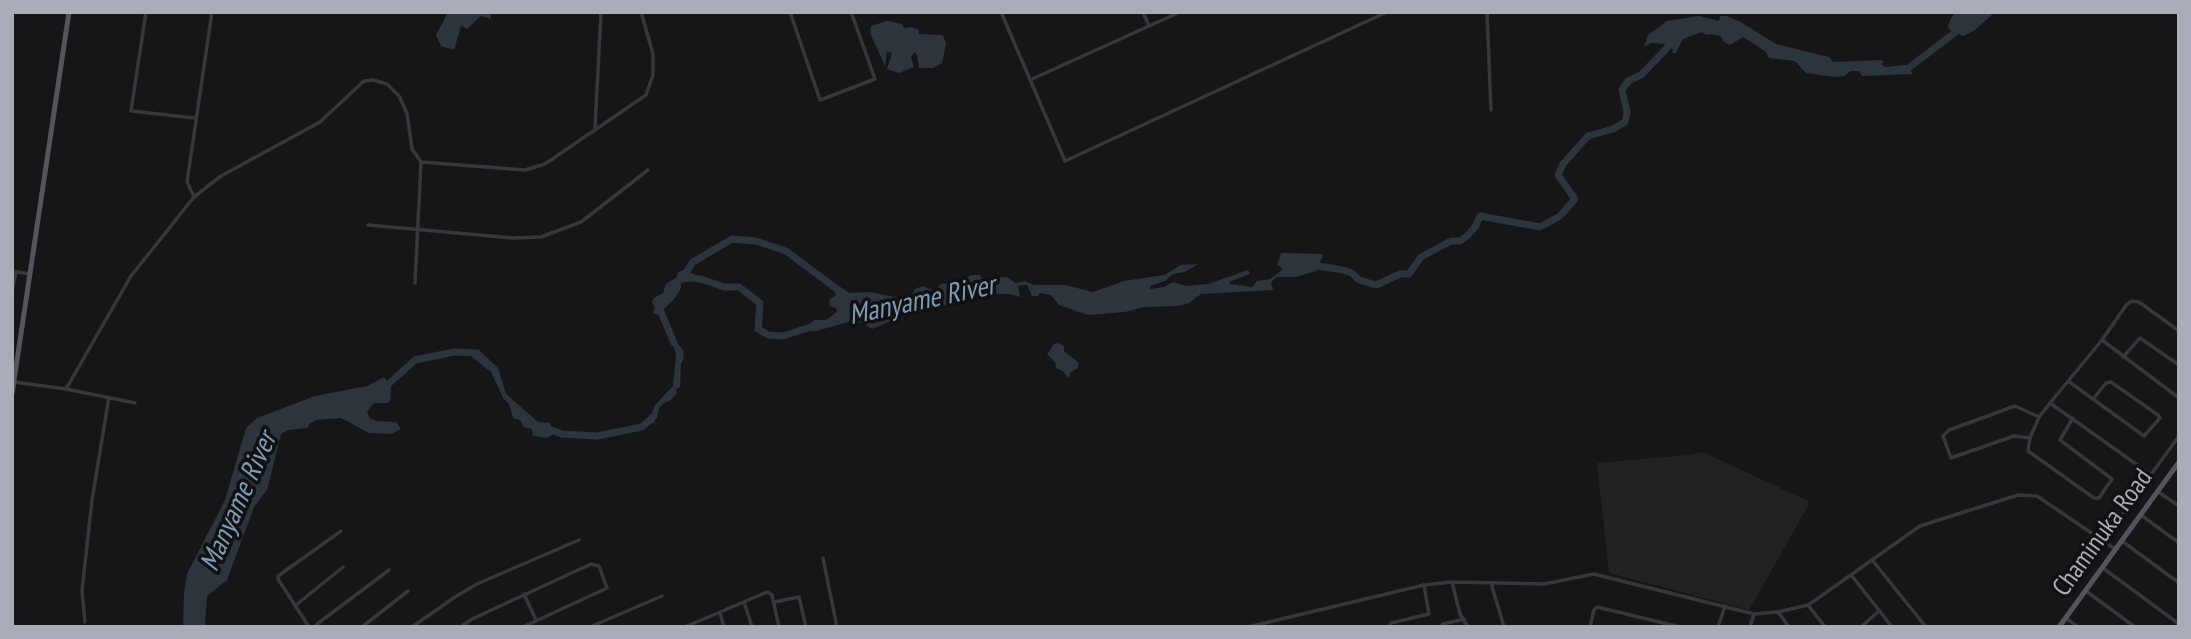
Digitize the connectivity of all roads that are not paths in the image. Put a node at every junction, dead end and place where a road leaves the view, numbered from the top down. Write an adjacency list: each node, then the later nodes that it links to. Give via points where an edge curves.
1 (69, 12): 24 (main road)
2 (146, 12): 16 (street, via 131,111)
3 (212, 12): 16 (street)
4 (601, 12): 17 (street)
5 (641, 12): 17 (street, via 653,54 653,75 646,95)
6 (790, 12): 7 (street, via 820,100 875,79)
7 (851, 12)
8 (1000, 12): 14 (street)
9 (1143, 12): 13 (street)
10 (1180, 12): 13 (street)
11 (1387, 12): 14 (street, via 1065,161)
12 (1487, 12): 15 (street)
13 (1149, 26): 14 (street)
14 (1030, 80)
15 (1490, 110)
16 (195, 118): 20 (street, via 187,182)
17 (596, 128): 18 (street, via 545,164 525,170)
18 (421, 162): 20 (street, via 412,149 407,113 398,96 387,83 364,81 320,122 221,176); 22 (street)
19 (648, 170): 22 (street, via 581,222 541,237)
20 (194, 197): 34 (street, via 131,276)
21 (368, 225): 22 (street)
22 (417, 231): 25 (street)
23 (14, 272): 24 (street); 26 (street)
24 (30, 274): 29 (main road)
25 (415, 283)
26 (12, 292)
27 (2179, 331): 28 (street, via 2132,301)
28 (2102, 340): 30 (street); 32 (street)
29 (16, 347): 33 (main road)
30 (2123, 357): 31 (street, via 2140,338); 38 (street)
31 (2179, 365)
32 (2068, 381): 39 (street); 41 (street)
33 (14, 382): 34 (street); 36 (main road)
34 (66, 389): 37 (street)
35 (2179, 391): 38 (street)
36 (12, 394)
37 (109, 397): 40 (street); 84 (street, via 82,591)
38 (2177, 397)
39 (2093, 399): 39 (street, via 2144,437 2160,418 2111,382)
40 (135, 403)
41 (2050, 403): 42 (street); 43 (street)
42 (2039, 416): 45 (street); 45 (street, via 2014,406 1943,436 1951,458 2014,436)
43 (2073, 418): 45 (street, via 2060,440 2112,479 2101,498 2094,498 2029,453); 47 (street)
44 (2179, 436): 47 (street)
45 (2030, 438)
46 (2179, 463): 48 (main road, Chaminuka Road)
47 (2150, 474): 51 (street)
48 (2157, 491): 49 (street); 50 (main road, Chaminuka Road)
49 (2179, 506)
50 (2141, 515): 54 (main road, Chaminuka Road); 55 (street)
51 (2120, 517)
52 (341, 531): 74 (street, via 278,576)
53 (579, 540): 89 (street, via 477,584)
54 (2122, 541): 56 (main road, Chaminuka Road); 65 (street)
55 (2179, 543)
56 (2116, 550): 58 (street, via 2028,494 1931,521); 60 (main road, Chaminuka Road)
57 (822, 558): 98 (street)
58 (1873, 561): 62 (street); 113 (street)
59 (343, 567): 74 (street)
60 (2103, 568): 68 (main road, Chaminuka Road); 85 (street)
61 (388, 570): 87 (street)
62 (1852, 576): 73 (street); 76 (street)
63 (1452, 582): 64 (street); 66 (street); 83 (street)
64 (1492, 583): 75 (street, via 1544,584 1596,574); 104 (street)
65 (2179, 583)
66 (1424, 585): 80 (street, via 1430,613); 99 (street)
67 (408, 591): 88 (street)
68 (2086, 591): 81 (main road, Chaminuka Road); 116 (street)
69 (524, 594): 82 (street); 82 (street, via 592,564 602,570 607,588); 90 (street)
70 (662, 596): 92 (street)
71 (774, 602): 72 (street, via 767,592); 96 (street); 97 (street, via 799,597)
72 (744, 603): 78 (street); 95 (street)
73 (1808, 605): 77 (street); 110 (street)
74 (295, 606): 86 (street)
75 (1725, 606): 79 (street); 107 (street)
76 (1879, 611): 111 (street); 112 (street)
77 (1778, 612): 79 (street); 109 (street)
78 (720, 613): 93 (street); 94 (street)
79 (1754, 614): 108 (street)
80 (1414, 618): 100 (street, via 1391,622); 101 (street)
81 (2066, 618): 114 (main road, Chaminuka Road); 115 (street)
82 (536, 620): 91 (street)
83 (1464, 620): 102 (street); 103 (street)
84 (85, 622)
85 (2179, 624)
86 (309, 627)
87 (316, 627)
88 (362, 627)
89 (412, 627)
90 (461, 627)
91 (523, 627)
92 (590, 627)
93 (685, 627)
94 (724, 627)
95 (752, 627)
96 (779, 627)
97 (806, 627)
98 (836, 627)
99 (1248, 627)
100 (1388, 627)
101 (1416, 627)
102 (1441, 627)
103 (1468, 627)
104 (1504, 627)
105 (1590, 627): 106 (street, via 1598,607)
106 (1680, 627)
107 (1718, 627)
108 (1750, 627)
109 (1789, 627)
110 (1825, 627)
111 (1861, 627)
112 (1892, 627)
113 (1926, 627)
114 (2059, 627)
115 (2078, 627)
116 (2135, 627)

